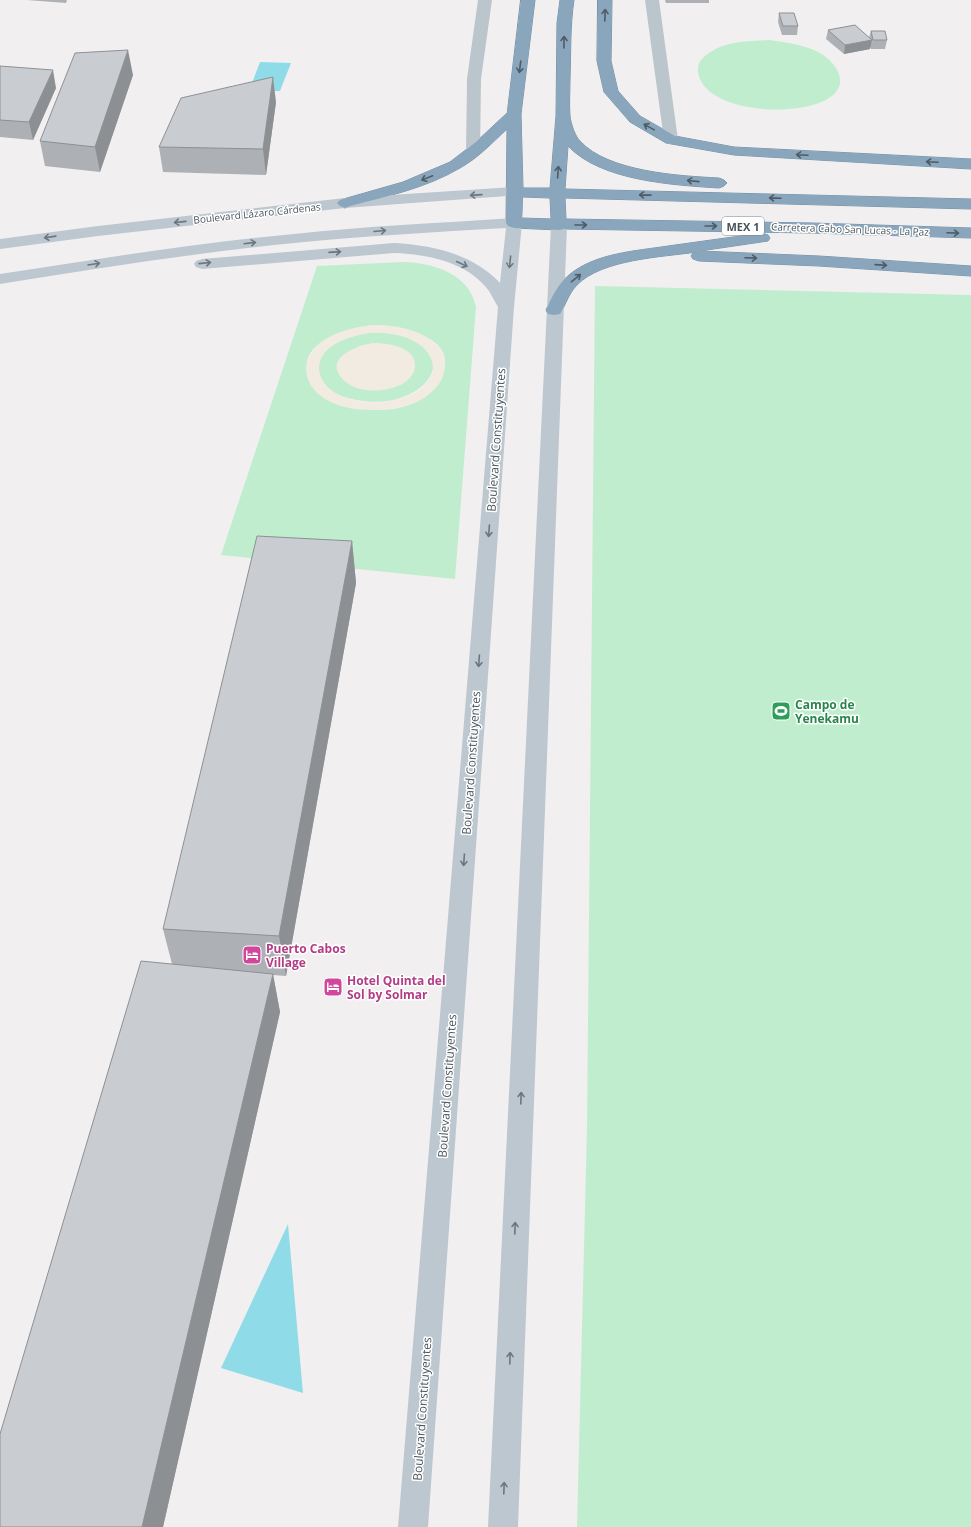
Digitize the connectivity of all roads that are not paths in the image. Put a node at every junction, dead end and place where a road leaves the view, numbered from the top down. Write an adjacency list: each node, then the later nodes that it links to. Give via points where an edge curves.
1 (485, 0): 9 (street, via 474,79)
2 (528, 0): 6 (highway, Boulevard Constituyentes, one-way to 6)
3 (567, 0): 7 (highway, one-way to 3, via 564,23)
4 (606, 0): 8 (highway, one-way to 4, via 635,119 611,92 604,61)
5 (652, 0): 8 (street)
6 (514, 114): 9 (highway); 11 (highway, Boulevard Constituyentes)
7 (563, 116): 12 (highway, one-way to 7); 13 (highway, one-way to 7, via 638,173 614,166 581,150 567,132)
8 (671, 140): 10 (highway, one-way to 8, via 734,151)
9 (473, 152): 14 (highway, one-way to 14, via 446,170 428,178)
10 (971, 164)
11 (515, 192): 12 (highway); 14 (street, Boulevard Lázaro Cárdenas, one-way to 14); 16 (highway, Boulevard Constituyentes)
12 (557, 193): 13 (highway, one-way to 12); 17 (highway)
13 (913, 202): 15 (highway)
14 (346, 203): 20 (street, Boulevard Lázaro Cárdenas, one-way to 20)
15 (969, 204)
16 (514, 223): 17 (highway, Carretera Cabo San Lucas - La Paz / MEX 1); 23 (street, one-way to 16, via 116,260 261,241 384,230); 25 (street, Boulevard Constituyentes, one-way to 25)
17 (558, 225): 18 (highway, Carretera Cabo San Lucas - La Paz / MEX 1, one-way to 18); 26 (street)
18 (889, 230): 19 (highway, Carretera Cabo San Lucas - La Paz / MEX 1, one-way to 19); 21 (highway, via 779,236)
19 (971, 233)
20 (0, 244)
21 (642, 256): 22 (highway, one-way to 22, via 819,261); 26 (highway, one-way to 21, via 565,289 582,273 599,265)
22 (971, 271)
23 (0, 279)
24 (0, 289): 25 (street, one-way to 25, via 166,267 408,248 448,258 474,269 493,285)
25 (506, 307): 27 (street, Boulevard Constituyentes, one-way to 27)
26 (554, 310): 28 (street, one-way to 26)
27 (413, 1527)
28 (502, 1527)

